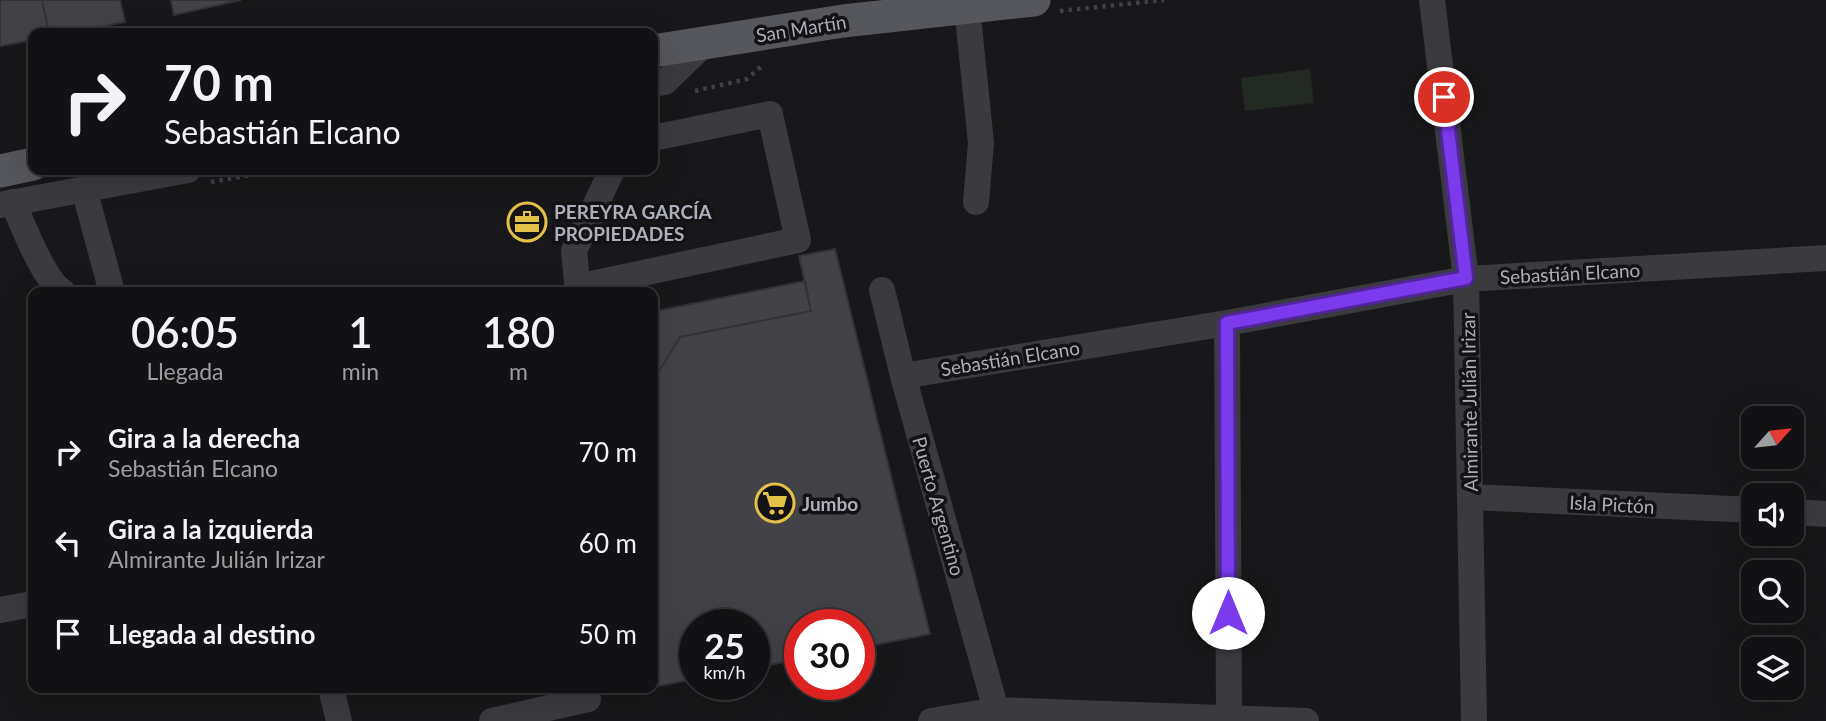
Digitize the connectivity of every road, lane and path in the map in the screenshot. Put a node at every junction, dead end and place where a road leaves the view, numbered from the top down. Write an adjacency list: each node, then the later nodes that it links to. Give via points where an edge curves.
1 (1034, 0): 3 (main road, San Martín)
2 (1433, 0): 16 (street, Almirante Julián Irizar)
3 (967, 7): 4 (main road, San Martín); 13 (street, via 981,143)
4 (705, 43): 5 (main road, San Martín); 6 (street, via 665,82)
5 (658, 50)
6 (658, 83)
7 (658, 137): 20 (street, via 770,114 798,240)
8 (28, 165): 9 (main road)
9 (0, 171)
10 (161, 175): 12 (street)
11 (610, 175): 19 (street, via 574,251)
12 (84, 189): 14 (street); 18 (street)
13 (976, 202)
14 (7, 203): 17 (street)
15 (1826, 258): 16 (street, Sebastián Elcano)
16 (1466, 278): 22 (street, Sebastián Elcano); 24 (street, Almirante Julián Irizar)
17 (54, 287)
18 (111, 287)
19 (578, 287)
20 (591, 287)
21 (882, 290): 23 (street, Puerto Argentino)
22 (1227, 323): 23 (street, Sebastián Elcano); 33 (street)
23 (903, 376): 32 (street, Puerto Argentino)
24 (1471, 497): 25 (street, Isla Pictón); 38 (street, Almirante Julián Irizar)
25 (1741, 509)
26 (1804, 513): 27 (street)
27 (1826, 514)
28 (28, 605): 29 (street)
29 (0, 610)
30 (335, 693): 34 (street)
31 (589, 703): 35 (street)
32 (998, 716): 33 (street); 36 (street)
33 (1229, 718): 37 (street)
34 (339, 721)
35 (492, 721)
36 (931, 721)
37 (1306, 721)
38 (1474, 721)

